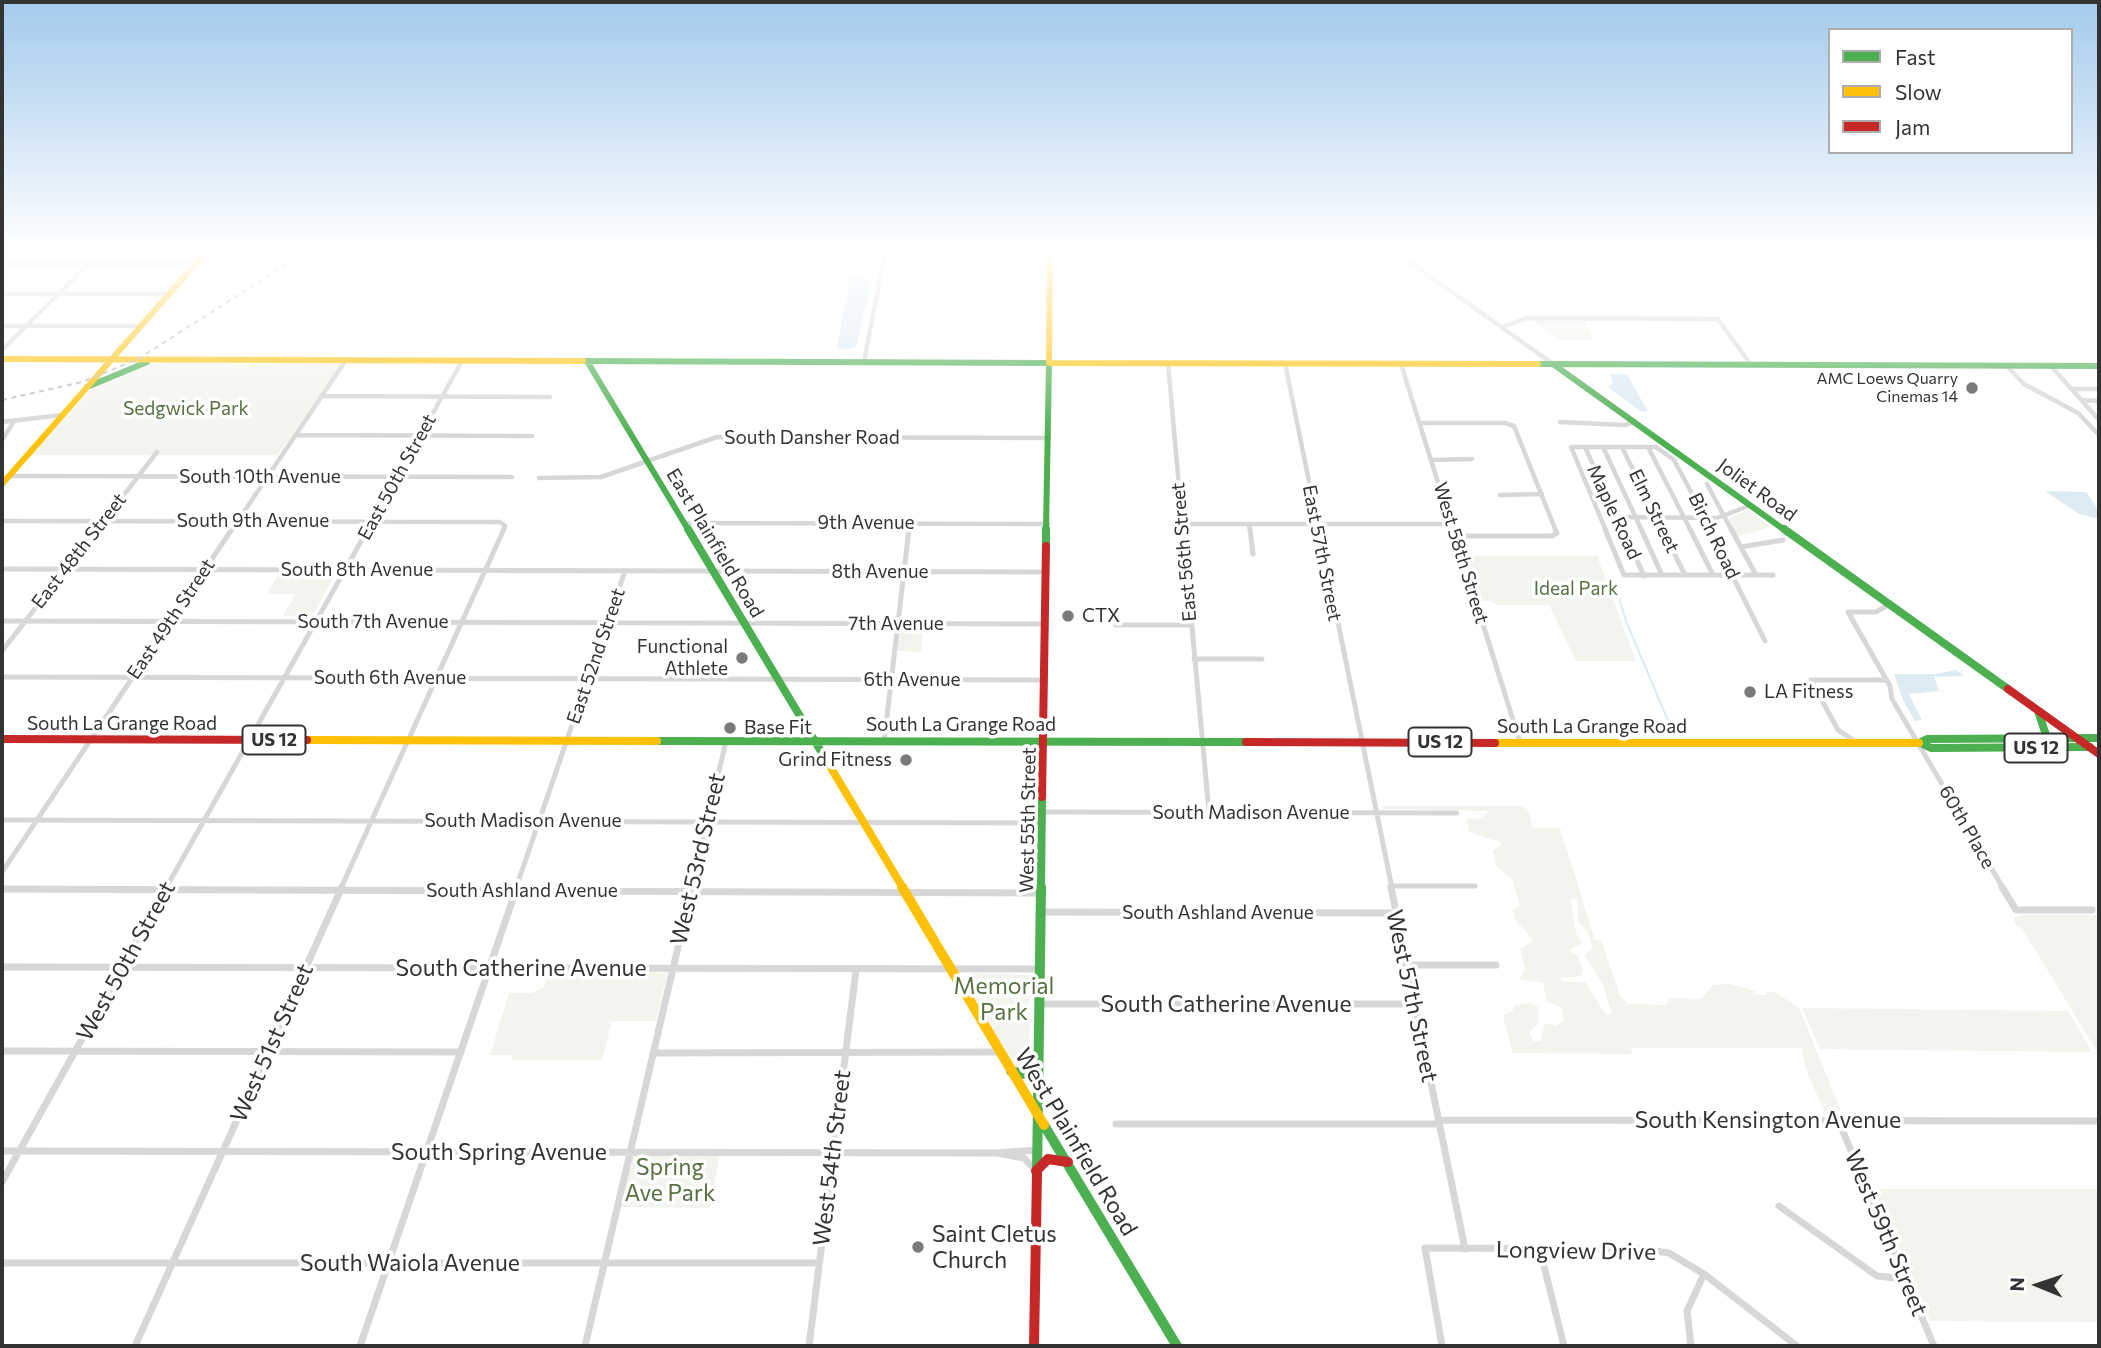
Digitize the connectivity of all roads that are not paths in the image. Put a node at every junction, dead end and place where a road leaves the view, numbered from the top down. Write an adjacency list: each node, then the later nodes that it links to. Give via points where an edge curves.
1 (38, 315): 7 (street)
2 (150, 315): 8 (main road)
3 (873, 315): 18 (street)
4 (1050, 315): 10 (main road, West 55th Street)
5 (1485, 315): 9 (street, Joliet Road)
6 (2, 326): 7 (street)
7 (27, 326): 8 (street); 11 (street)
8 (140, 326): 13 (main road)
9 (1502, 327): 24 (street, Joliet Road); 25 (street, via 1527,318 1718,319)
10 (1050, 345): 19 (main road, West 55th Street); 20 (main road, via 1058,359)
11 (2, 351)
12 (2, 359): 13 (main road)
13 (110, 360): 14 (main road); 29 (main road)
14 (153, 360): 15 (main road); 29 (main road)
15 (346, 360): 16 (main road); 32 (street, East 49th Street)
16 (462, 361): 17 (main road); 33 (street, East 50th Street)
17 (587, 361): 18 (main road); 59 (main road, East Plainfield Road)
18 (864, 362): 19 (main road)
19 (1049, 363): 20 (main road); 49 (main road, West 55th Street)
20 (1089, 363): 21 (main road)
21 (1168, 363): 22 (main road); 85 (street, East 56th Street)
22 (1285, 363): 23 (main road); 87 (street, East 57th Street)
23 (1401, 364): 24 (main road); 43 (street, West 58th Street)
24 (1553, 364): 25 (main road); 42 (main road, Joliet Road)
25 (1751, 365): 26 (main road)
26 (2007, 366): 27 (main road); 46 (street, via 2024,384 2078,412)
27 (2051, 366): 28 (main road); 30 (street)
28 (2099, 366)
29 (86, 387): 37 (main road)
30 (2072, 389): 31 (street); 35 (street)
31 (2099, 389)
32 (321, 397): 33 (street); 45 (street, East 49th Street)
33 (442, 397): 34 (street); 47 (street, East 50th Street)
34 (550, 397)
35 (2082, 400): 36 (street); 38 (street)
36 (2099, 401)
37 (61, 415): 39 (street); 60 (main road)
38 (2099, 419)
39 (15, 420): 40 (street); 50 (street)
40 (2, 422)
41 (1560, 422): 42 (street)
42 (1635, 422): 70 (main road, Joliet Road)
43 (1420, 423): 44 (street); 58 (street, West 58th Street)
44 (1512, 424): 68 (street)
45 (295, 435): 47 (street); 62 (street, East 49th Street)
46 (2099, 435)
47 (421, 436): 48 (street); 63 (street, East 50th Street)
48 (532, 436)
49 (1049, 438): 59 (street, South Dansher Road, via 717,437); 84 (main road, West 55th Street)
50 (2, 440)
51 (1571, 447): 52 (street); 109 (street, via 1624,575)
52 (1585, 447): 53 (street); 72 (street, Maple Road)
53 (1602, 447): 54 (street); 73 (street)
54 (1622, 447): 55 (street); 74 (street, Elm Street)
55 (1648, 447): 75 (street); 76 (street, Birch Road, via 1656,447 1676,461)
56 (157, 452): 61 (street, East 48th Street)
57 (1472, 459): 58 (street)
58 (1432, 460): 88 (street, West 58th Street)
59 (647, 461): 65 (street, South Dansher Road, via 600,477); 81 (main road, East Plainfield Road)
60 (8, 476): 61 (street, South 10th Avenue); 66 (main road)
61 (138, 477): 62 (street, South 10th Avenue); 78 (street, East 48th Street)
62 (267, 477): 63 (street, South 10th Avenue); 79 (street, East 49th Street)
63 (397, 477): 64 (street, South 10th Avenue); 80 (street, East 50th Street)
64 (512, 477)
65 (540, 478)
66 (2, 484)
67 (1707, 484): 71 (street)
68 (1542, 494): 69 (street); 89 (street)
69 (1500, 495)
70 (1751, 505): 71 (street); 110 (main road, Joliet Road)
71 (1725, 516): 76 (street); 92 (street)
72 (1616, 517): 73 (street); 109 (street, Maple Road)
73 (1634, 517): 74 (street); 103 (street)
74 (1657, 517): 75 (street); 104 (street, Elm Street)
75 (1684, 518): 76 (street); 105 (street)
76 (1706, 518): 106 (street, Birch Road)
77 (2, 521): 78 (street, South 9th Avenue)
78 (103, 521): 79 (street, South 9th Avenue); 95 (street, East 48th Street)
79 (237, 521): 80 (street, South 9th Avenue); 96 (street, East 49th Street)
80 (373, 522): 83 (street, South 9th Avenue); 97 (street, East 50th Street)
81 (684, 523): 82 (street, 9th Avenue); 100 (main road, East Plainfield Road)
82 (910, 523): 84 (street, 9th Avenue); 101 (street)
83 (504, 524): 98 (street, West 51st Street)
84 (1048, 524): 102 (main road, West 55th Street)
85 (1182, 524): 86 (street); 121 (street, East 56th Street)
86 (1249, 524): 87 (street); 93 (street)
87 (1316, 524): 88 (street); 151 (street, East 57th Street)
88 (1452, 524): 90 (street, West 58th Street)
89 (1557, 535): 90 (street)
90 (1456, 536): 150 (street, West 58th Street)
91 (1783, 540): 92 (street)
92 (1741, 547): 107 (street)
93 (1253, 554)
94 (2, 569): 95 (street, South 8th Avenue)
95 (65, 569): 96 (street, South 8th Avenue); 112 (street, East 48th Street)
96 (205, 570): 97 (street, South 8th Avenue); 113 (street, East 49th Street)
97 (345, 570): 98 (street, South 8th Avenue); 114 (street, East 50th Street)
98 (485, 570): 99 (street, South 8th Avenue); 115 (street, West 51st Street)
99 (625, 571): 100 (street, South 8th Avenue); 116 (street, East 52nd Street)
100 (713, 571): 101 (street, 8th Avenue); 117 (main road, East Plainfield Road)
101 (905, 572): 102 (street, 8th Avenue); 118 (street)
102 (1047, 572): 119 (main road, West 55th Street)
103 (1662, 575): 104 (street); 109 (street)
104 (1685, 575): 105 (street)
105 (1713, 575): 106 (street)
106 (1732, 575): 107 (street); 122 (street, Birch Road)
107 (1756, 575): 108 (street)
108 (1773, 575)
109 (1644, 576)
110 (1890, 604): 134 (street, 60th Place, via 1876,612 1848,612); 135 (main road, Joliet Road)
111 (2, 621): 112 (street, South 7th Avenue)
112 (25, 621): 113 (street, South 7th Avenue); 123 (street, East 48th Street)
113 (170, 621): 114 (street, South 7th Avenue); 127 (street, East 49th Street)
114 (316, 622): 115 (street, South 7th Avenue); 128 (street, East 50th Street)
115 (462, 622): 116 (street, South 7th Avenue); 129 (street, West 51st Street)
116 (607, 622): 117 (street, South 7th Avenue); 130 (street, East 52nd Street)
117 (744, 624): 118 (street, 7th Avenue); 131 (main road, East Plainfield Road)
118 (898, 624): 119 (street, 7th Avenue); 132 (street)
119 (1047, 624): 133 (main road, West 55th Street)
120 (1116, 625): 121 (street)
121 (1190, 625): 124 (street, East 56th Street)
122 (1765, 641)
123 (2, 651)
124 (1194, 659): 125 (street); 148 (street, East 56th Street)
125 (1262, 659)
126 (2, 677): 127 (street, South 6th Avenue)
127 (132, 677): 128 (street, South 6th Avenue); 141 (street, East 49th Street)
128 (285, 678): 129 (street, South 6th Avenue); 142 (street, East 50th Street)
129 (436, 678): 130 (street, South 6th Avenue); 143 (street, West 51st Street)
130 (588, 679): 131 (street, South 6th Avenue); 144 (street, East 52nd Street)
131 (778, 680): 132 (street, 6th Avenue); 146 (main road, East Plainfield Road)
132 (891, 680): 133 (street, 6th Avenue); 149 (street)
133 (1046, 680): 147 (main road, West 55th Street)
134 (1886, 680): 136 (street, via 1811,680); 154 (street, 60th Place, via 1892,699)
135 (2037, 710): 137 (main road); 138 (main road, Joliet Road)
136 (1838, 730): 152 (street); 153 (street)
137 (2047, 738): 138 (main road, South La Grange Road / US 12); 154 (main road, South La Grange Road / US 12, via 1927,739)
138 (2078, 738): 139 (main road, South La Grange Road / US 12); 155 (main road, Joliet Road)
139 (2099, 738)
140 (2, 739): 141 (main road, South La Grange Road / US 12)
141 (90, 739): 142 (main road, South La Grange Road / US 12); 162 (street, East 49th Street)
142 (251, 740): 143 (main road, South La Grange Road / US 12); 163 (street, West 50th Street)
143 (409, 740): 144 (main road, South La Grange Road / US 12); 164 (street, West 51st Street)
144 (567, 741): 145 (main road, South La Grange Road / US 12); 165 (street, East 52nd Street)
145 (726, 741): 146 (main road, South La Grange Road / US 12); 166 (street, West 53rd Street)
146 (815, 741): 149 (main road, South La Grange Road / US 12); 167 (main road, West Plainfield Road)
147 (1045, 741): 148 (main road, South La Grange Road / US 12); 149 (main road, South La Grange Road / US 12); 157 (main road, West 55th Street)
148 (1201, 741): 151 (main road, South La Grange Road / US 12); 158 (street, East 56th Street)
149 (884, 742)
150 (1520, 742): 151 (main road, South La Grange Road / US 12); 152 (main road, South La Grange Road / US 12)
151 (1361, 743): 159 (street, West 57th Street)
152 (1833, 743): 153 (main road, South La Grange Road / US 12)
153 (1858, 743): 154 (main road, South La Grange Road / US 12)
154 (1919, 743): 155 (main road, South La Grange Road / US 12, via 1931,748); 179 (street, 60th Place, via 2016,910)
155 (2095, 747): 156 (main road, Joliet Road)
156 (2099, 754)
157 (1044, 812): 158 (street, South Madison Avenue); 168 (main road, West 55th Street)
158 (1209, 812): 159 (street, South Madison Avenue)
159 (1375, 813): 160 (street, South Madison Avenue); 170 (street, West 57th Street)
160 (1457, 813)
161 (2, 820): 162 (street, South Madison Avenue)
162 (36, 821): 163 (street, South Madison Avenue); 169 (street, East 49th Street)
163 (205, 821): 164 (street, South Madison Avenue); 174 (street, West 50th Street)
164 (372, 821): 165 (street, South Madison Avenue); 173 (street, West 51st Street)
165 (539, 821): 166 (street, South Madison Avenue); 175 (street, East 52nd Street)
166 (707, 821): 167 (street, South Madison Avenue); 176 (street, West 53rd Street)
167 (862, 822): 168 (street, South Madison Avenue); 177 (main road, West Plainfield Road)
168 (1044, 822): 178 (main road, West 55th Street)
169 (2, 872)
170 (1390, 886): 171 (street); 181 (street, West 57th Street)
171 (1475, 886)
172 (2, 889): 174 (street, South Ashland Avenue)
173 (341, 890): 174 (street, South Ashland Avenue); 175 (street, South Ashland Avenue); 187 (street, West 51st Street)
174 (164, 891): 185 (street, West 50th Street)
175 (515, 891): 176 (street, South Ashland Avenue); 186 (street, East 52nd Street)
176 (690, 892): 177 (street, South Ashland Avenue); 188 (street, West 53rd Street)
177 (905, 892): 178 (street, South Ashland Avenue); 191 (main road, West Plainfield Road)
178 (1042, 893): 180 (main road, West 55th Street)
179 (2092, 910)
180 (1041, 912): 181 (street, South Ashland Avenue); 189 (main road, West 55th Street)
181 (1395, 913): 182 (street, West 57th Street)
182 (1405, 965): 183 (street); 193 (street, West 57th Street)
183 (1496, 965)
184 (2, 967): 185 (street, South Catherine Avenue)
185 (122, 967): 187 (street, South Catherine Avenue); 195 (street, West 50th Street)
186 (489, 967): 187 (street, South Catherine Avenue); 188 (street, South Catherine Avenue); 197 (street, East 52nd Street)
187 (306, 968): 196 (street, West 51st Street)
188 (673, 968): 190 (street, South Catherine Avenue); 198 (street, West 53rd Street)
189 (1040, 969): 191 (street, South Catherine Avenue); 192 (main road, West 55th Street)
190 (856, 970): 191 (street, South Catherine Avenue); 200 (street, West 54th Street)
191 (951, 970): 199 (main road, West Plainfield Road)
192 (1039, 1004): 193 (street, South Catherine Avenue); 201 (main road, West 55th Street)
193 (1413, 1004): 206 (street, West 57th Street)
194 (2, 1051): 195 (street)
195 (75, 1051): 196 (street); 210 (street, West 50th Street)
196 (268, 1051): 197 (street); 211 (street, West 51st Street)
197 (461, 1052): 214 (street, East 52nd Street)
198 (653, 1052): 200 (street); 212 (street, West 53rd Street)
199 (999, 1052): 200 (street); 202 (main road, West Plainfield Road)
200 (845, 1054): 213 (street, West 54th Street)
201 (1037, 1064): 202 (main road, via 1024,1074); 203 (main road, West 55th Street)
202 (1011, 1071): 203 (main road, West Plainfield Road)
203 (1037, 1111): 208 (main road, West 55th Street); 216 (main road, West Plainfield Road)
204 (1838, 1120): 205 (street, South Kensington Avenue); 206 (street, South Kensington Avenue); 228 (street, West 59th Street)
205 (2099, 1121)
206 (1438, 1122): 207 (street, South Kensington Avenue); 220 (street, West 57th Street)
207 (1116, 1124)
208 (1036, 1150): 215 (street, South Spring Avenue); 217 (main road, West 55th Street)
209 (2, 1151): 210 (street, South Spring Avenue)
210 (19, 1151): 211 (street, South Spring Avenue); 218 (street, West 50th Street)
211 (223, 1151): 214 (street, South Spring Avenue); 223 (street, West 51st Street)
212 (630, 1152): 213 (street, South Spring Avenue); 214 (street, South Spring Avenue); 224 (street, West 53rd Street)
213 (833, 1152): 215 (street, South Spring Avenue); 225 (street, West 54th Street)
214 (426, 1153): 226 (street, East 52nd Street)
215 (997, 1153): 217 (street, South Spring Avenue, via 1024,1158)
216 (1068, 1162): 217 (main road, via 1048,1159); 234 (main road, West Plainfield Road)
217 (1036, 1171): 233 (main road, West 55th Street)
218 (2, 1182)
219 (1779, 1206): 228 (street, via 1871,1272 1889,1280)
220 (1465, 1249): 221 (street, Longview Drive); 235 (street, Longview Drive, via 1425,1248)
221 (1540, 1250): 227 (street, Longview Drive, via 1656,1250); 236 (street)
222 (2, 1263): 223 (street, South Waiola Avenue)
223 (172, 1263): 226 (street, South Waiola Avenue); 229 (street, West 51st Street)
224 (603, 1263): 225 (street, South Waiola Avenue); 226 (street, South Waiola Avenue); 231 (street, West 53rd Street)
225 (818, 1263): 232 (street, West 54th Street)
226 (388, 1264): 230 (street, East 52nd Street)
227 (1704, 1274): 237 (street, via 1687,1311); 238 (street, Longview Drive)
228 (1905, 1279): 239 (street, West 59th Street)
229 (135, 1346)
230 (360, 1346)
231 (585, 1346)
232 (808, 1346)
233 (1034, 1346)
234 (1177, 1346)
235 (1442, 1346)
236 (1564, 1346)
237 (1691, 1346)
238 (1797, 1346)
239 (1934, 1346)

